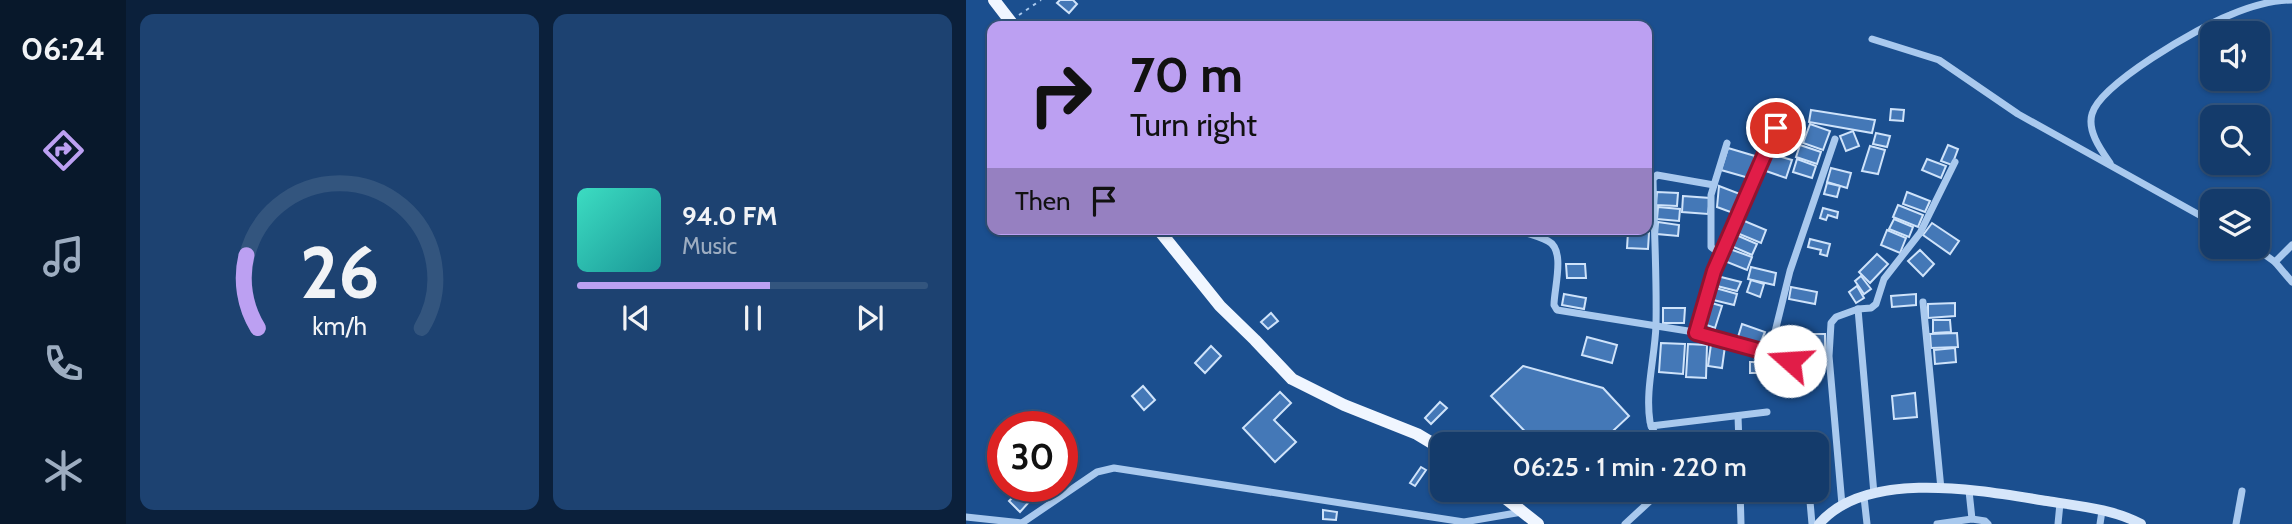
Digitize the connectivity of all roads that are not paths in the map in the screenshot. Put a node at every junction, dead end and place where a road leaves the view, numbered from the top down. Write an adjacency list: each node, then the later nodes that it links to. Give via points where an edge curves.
1 (994, 0): 3 (main road)
2 (2292, 1): 9 (street, via 2269,2 2227,16 2161,53 2109,90 2094,108 2091,128)
3 (1010, 21)
4 (1871, 39): 9 (street, via 1938,60 2018,114)
5 (1776, 128): 15 (street)
6 (1835, 139): 23 (street, via 1790,271)
7 (1727, 143): 10 (street)
8 (1955, 162): 20 (street, via 1920,233 1884,279 1878,302)
9 (2112, 167): 11 (street)
10 (1714, 185): 15 (street, via 1711,247); 21 (street, via 1653,177)
11 (2200, 215)
12 (1163, 235): 30 (main road, via 1220,306 1292,379)
13 (1530, 235): 21 (street, via 1556,248 1557,310)
14 (2292, 245): 17 (street)
15 (1722, 255): 22 (street)
16 (2270, 258): 17 (street)
17 (2275, 262): 18 (street)
18 (2292, 282)
19 (1923, 302): 31 (street)
20 (1858, 309): 24 (street, via 1831,323); 34 (street)
21 (1656, 326): 22 (street); 27 (street)
22 (1696, 333): 23 (street)
23 (1769, 356): 24 (street)
24 (1829, 362): 40 (street)
25 (1767, 412): 26 (street)
26 (1738, 416): 27 (street); 29 (street)
27 (1651, 426): 28 (street)
28 (1656, 432)
29 (1739, 432)
30 (1430, 441)
31 (1941, 489): 32 (street); 34 (street)
32 (1969, 491): 39 (street); 44 (street)
33 (2242, 491): 57 (street)
34 (1869, 495): 40 (street); 51 (street)
35 (1510, 502): 42 (main road)
36 (1649, 502): 48 (street)
37 (1740, 502): 46 (street)
38 (1810, 502): 49 (street)
39 (2060, 503): 41 (street); 54 (street)
40 (1842, 505): 50 (street)
41 (2102, 511): 45 (street); 55 (street)
42 (1523, 512): 43 (street, via 1464,522 1114,468 1097,472 1022,523); 47 (main road)
43 (966, 517)
44 (1972, 519): 52 (street); 53 (street)
45 (2127, 521): 56 (street)
46 (1741, 523)
47 (1538, 524)
48 (1625, 524)
49 (1812, 524)
50 (1819, 524)
51 (1867, 524)
52 (1937, 524)
53 (1988, 524)
54 (2058, 524)
55 (2101, 524)
56 (2141, 524)
57 (2236, 524)

